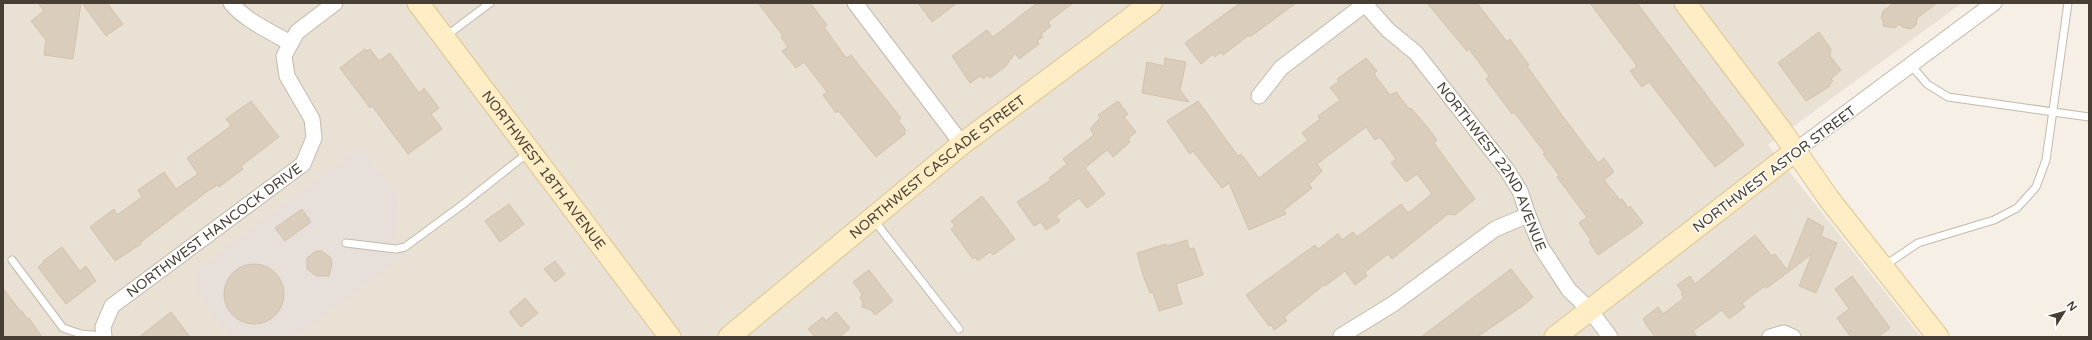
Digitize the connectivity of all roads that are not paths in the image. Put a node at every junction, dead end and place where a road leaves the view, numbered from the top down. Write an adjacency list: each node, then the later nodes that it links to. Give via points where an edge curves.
1 (231, 3): 12 (street, via 254,22)
2 (335, 3): 12 (street, NORTHWEST HANCOCK DRIVE, via 298,32)
3 (418, 3): 11 (street, NORTHWEST 18TH AVENUE)
4 (490, 3): 11 (lane)
5 (855, 3): 17 (street)
6 (1151, 3): 17 (street, NORTHWEST CASCADE STREET)
7 (1685, 3): 19 (street)
8 (1994, 3): 13 (street, NORTHWEST ASTOR STREET)
9 (2068, 3): 15 (lane)
10 (1365, 4): 14 (street, via 1280,68); 20 (street, NORTHWEST 22ND AVENUE, via 1388,30 1416,53 1507,170 1520,191)
11 (444, 38): 18 (street, NORTHWEST 18TH AVENUE)
12 (290, 43): 27 (street, NORTHWEST HANCOCK DRIVE, via 284,56 287,76 312,119 314,138 303,164 112,306 103,327)
13 (1911, 65): 15 (lane, via 1927,84 1948,97); 19 (street, NORTHWEST ASTOR STREET)
14 (1259, 96)
15 (2053, 112): 16 (lane); 24 (lane, via 2046,160 2036,187 2017,208 1994,220 1918,243)
16 (2089, 117)
17 (962, 144): 21 (street, NORTHWEST CASCADE STREET)
18 (530, 152): 22 (lane, via 405,246 396,249); 29 (street, NORTHWEST 18TH AVENUE)
19 (1795, 152): 24 (street); 25 (street, NORTHWEST ASTOR STREET)
20 (1528, 215): 25 (street, NORTHWEST 22ND AVENUE, via 1541,247 1569,290); 28 (street, via 1495,229 1393,304)
21 (873, 218): 26 (lane); 30 (street, NORTHWEST CASCADE STREET)
22 (346, 243)
23 (12, 260): 27 (lane, via 63,328 81,334)
24 (1883, 267): 35 (street)
25 (1590, 310): 31 (street, NORTHWEST ASTOR STREET); 32 (street, NORTHWEST 22ND AVENUE)
26 (959, 328)
27 (104, 336)
28 (1341, 336)
29 (670, 337)
30 (729, 337)
31 (1555, 337)
32 (1610, 337)
33 (1770, 337): 34 (street, via 1784,333)
34 (1793, 337)
35 (1938, 337)

